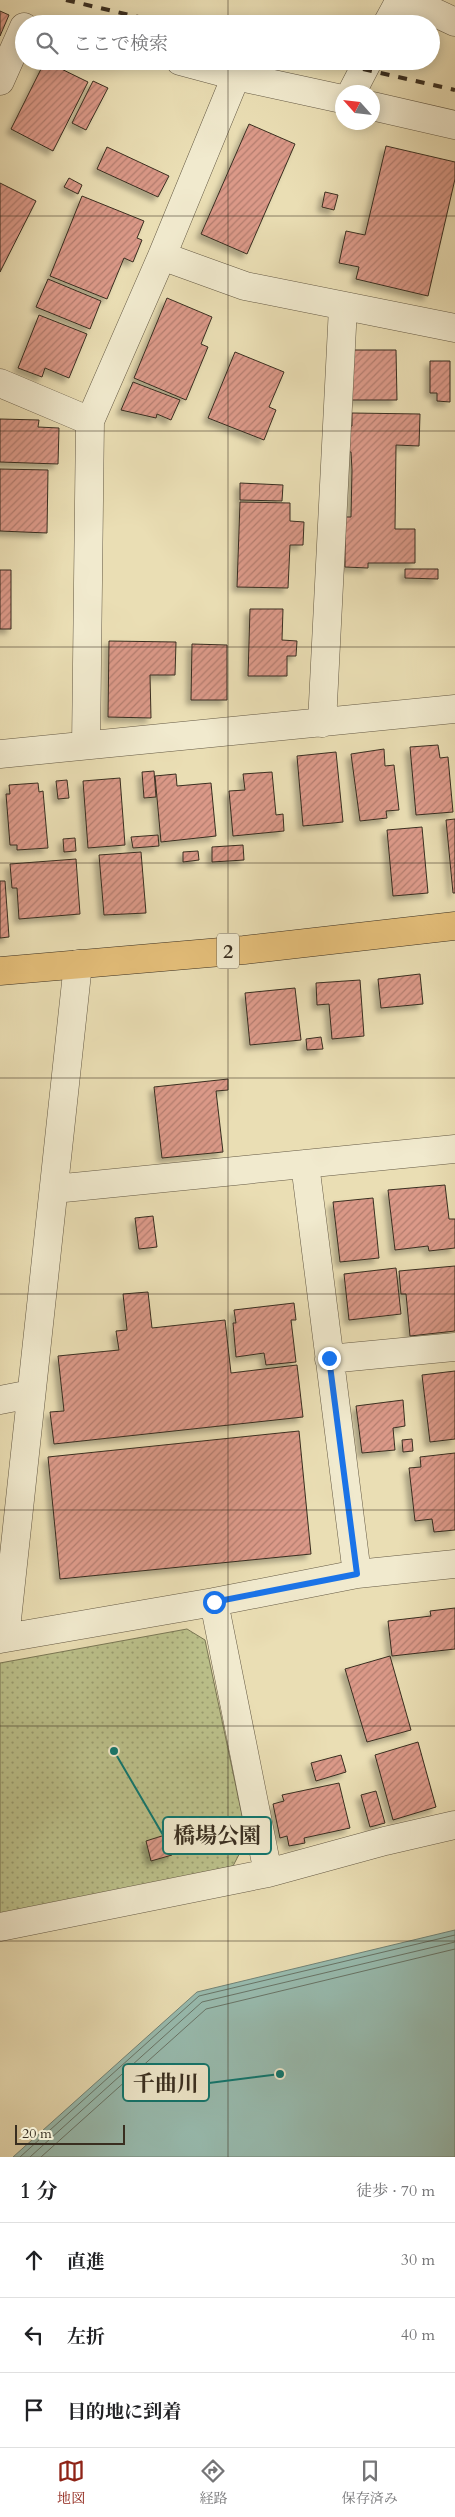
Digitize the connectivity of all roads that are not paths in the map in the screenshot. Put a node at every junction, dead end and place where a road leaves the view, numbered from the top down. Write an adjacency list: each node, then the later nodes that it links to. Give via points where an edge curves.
1 (400, 0): 3 (street)
2 (408, 0): 4 (street)
3 (392, 15)
4 (455, 22)
5 (15, 47): 9 (street)
6 (214, 70): 8 (street)
7 (363, 70): 10 (street)
8 (236, 76): 11 (street); 14 (street)
9 (0, 81)
10 (356, 85)
11 (335, 97)
12 (380, 108): 13 (street)
13 (455, 125)
14 (162, 256): 15 (street, via 245,286); 18 (street)
15 (343, 307): 16 (street); 20 (street)
16 (455, 328)
17 (0, 383): 18 (street)
18 (90, 421): 21 (street)
19 (455, 709): 20 (street)
20 (322, 724): 21 (street)
21 (86, 745): 22 (street)
22 (0, 754)
23 (455, 926): 24 (main road, 2, via 244,950)
24 (78, 964): 25 (main road, 2); 28 (street)
25 (0, 972)
26 (455, 1149): 27 (street)
27 (305, 1164): 28 (street); 30 (street)
28 (54, 1189): 31 (street)
29 (455, 1347): 30 (street)
30 (329, 1358): 34 (street)
31 (31, 1394): 32 (street); 36 (street)
32 (0, 1400)
33 (455, 1564): 34 (street)
34 (357, 1574): 35 (street)
35 (214, 1602): 36 (street); 38 (street)
36 (2, 1638)
37 (455, 1825): 38 (street, via 385,1840)
38 (268, 1873): 39 (street)
39 (0, 1927)

